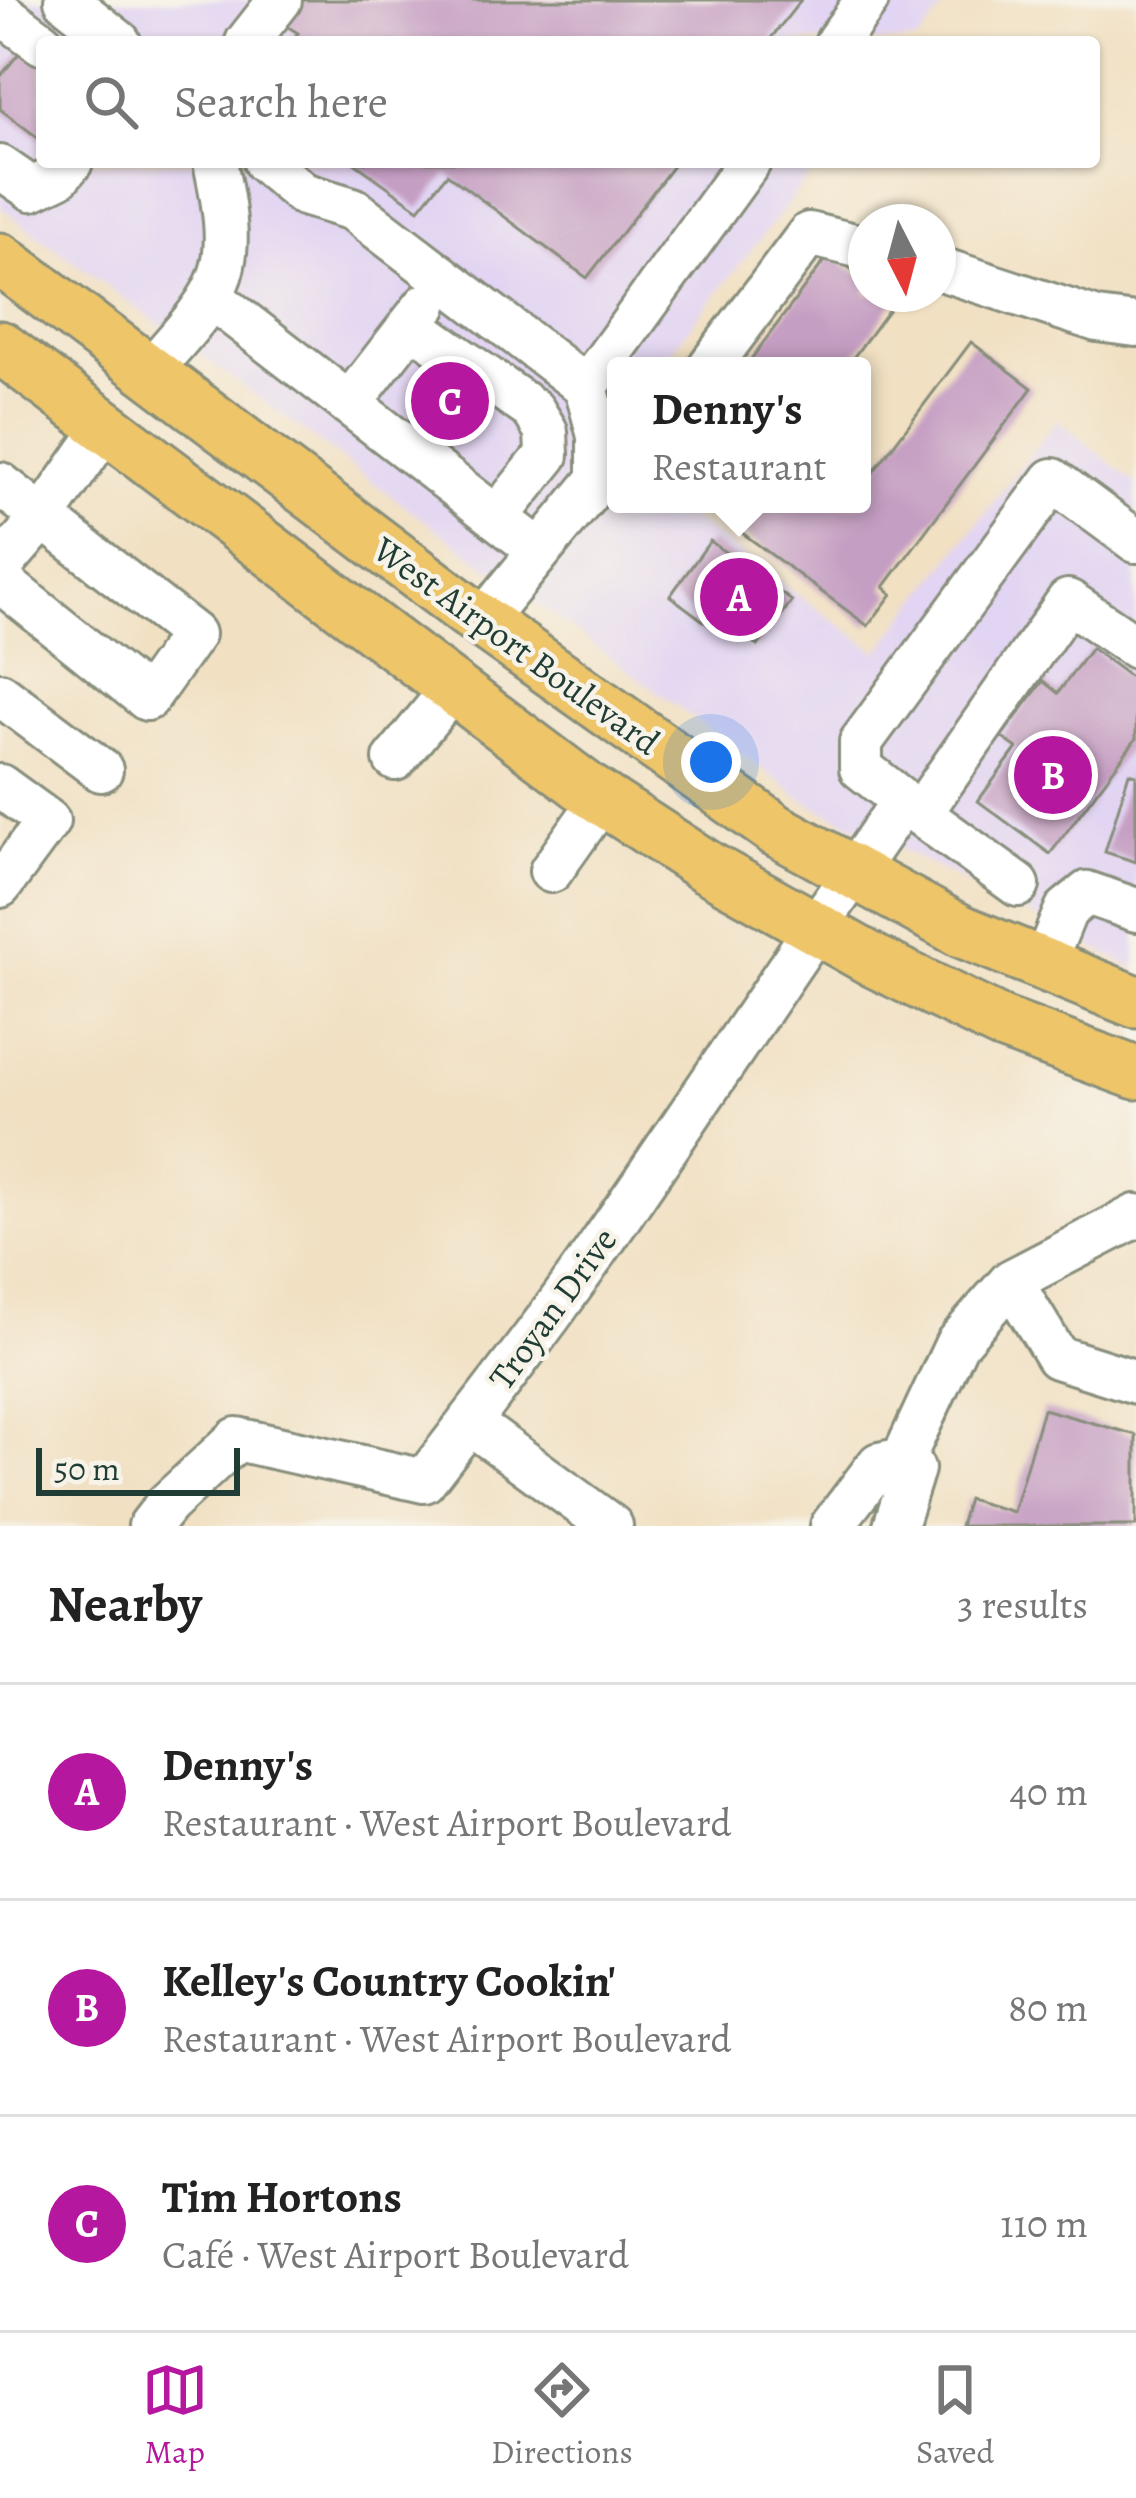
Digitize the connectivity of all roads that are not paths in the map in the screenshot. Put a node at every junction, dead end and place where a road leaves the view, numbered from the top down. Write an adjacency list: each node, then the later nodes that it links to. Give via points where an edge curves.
1 (65, 0): 5 (street)
2 (280, 0): 6 (street)
3 (867, 0): 7 (street)
4 (0, 12): 8 (street)
5 (111, 36)
6 (252, 36)
7 (840, 36)
8 (36, 39)
9 (65, 168): 13 (street, via 59,176)
10 (216, 168): 18 (street, via 228,249)
11 (272, 168): 17 (street, via 304,194 353,209)
12 (745, 168): 22 (street)
13 (16, 178)
14 (848, 244): 23 (street, via 809,234)
15 (0, 259): 25 (main road, West Airport Boulevard)
16 (956, 274): 20 (street, via 1096,320)
17 (445, 280): 19 (street); 26 (street)
18 (212, 298): 25 (street); 27 (street)
19 (412, 325): 27 (street); 32 (street, via 533,410 546,431 547,455)
20 (1136, 325)
21 (0, 346): 28 (main road, West Airport Boulevard)
22 (608, 357)
23 (717, 357)
24 (607, 358): 26 (street)
25 (149, 372): 28 (main road); 37 (main road, West Airport Boulevard)
26 (586, 387): 29 (street)
27 (349, 404): 32 (street)
28 (106, 427): 31 (street); 39 (main road, West Airport Boulevard)
29 (607, 437): 34 (street, via 599,479)
30 (0, 484): 31 (street)
31 (43, 517): 35 (street); 36 (street, via 193,634 147,699)
32 (496, 518): 34 (street)
33 (1136, 541): 45 (street, via 1053,480 861,742 861,768)
34 (540, 551): 37 (street)
35 (0, 567)
36 (0, 580)
37 (482, 622): 39 (main road); 47 (main road, West Airport Boulevard, via 776,830)
38 (1136, 647): 45 (street, Troyan Drive, via 1068,601)
39 (446, 683): 41 (street); 44 (main road, West Airport Boulevard)
40 (0, 694): 42 (street)
41 (395, 759)
42 (101, 770)
43 (0, 786): 49 (street, via 48,821)
44 (602, 799): 46 (street); 51 (main road, West Airport Boulevard)
45 (911, 807): 47 (street, Troyan Drive); 48 (street)
46 (551, 871)
47 (854, 872): 51 (street, Troyan Drive); 52 (main road, West Airport Boulevard, via 961,931)
48 (1018, 885)
49 (0, 886)
50 (1136, 910): 52 (street, via 1088,893 1066,910)
51 (817, 930): 54 (main road, West Airport Boulevard, via 1001,1023); 58 (street, Troyan Drive)
52 (1044, 964): 53 (main road, West Airport Boulevard)
53 (1136, 1002)
54 (1136, 1073)
55 (1136, 1216): 56 (street)
56 (1011, 1281): 57 (street, via 1057,1357); 59 (street, via 957,1343)
57 (1136, 1382)
58 (469, 1422): 60 (street, Troyan Drive, via 424,1481 237,1439); 61 (street)
59 (903, 1459): 62 (street, via 879,1464); 63 (street, via 913,1469)
60 (150, 1526)
61 (611, 1526)
62 (832, 1526)
63 (895, 1526)

